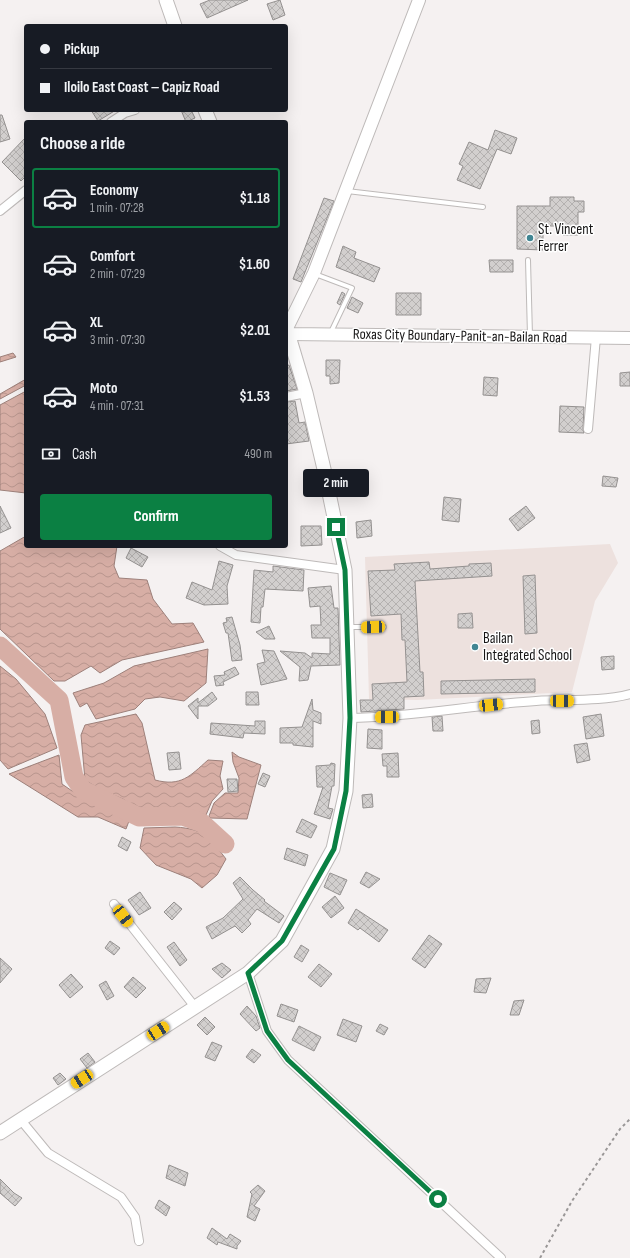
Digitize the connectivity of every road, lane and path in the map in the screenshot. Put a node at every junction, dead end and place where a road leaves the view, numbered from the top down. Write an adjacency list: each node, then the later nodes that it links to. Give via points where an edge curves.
1 (166, 0): 3 (main road)
2 (419, 0): 6 (main road)
3 (174, 24)
4 (128, 112): 5 (street)
5 (114, 120)
6 (347, 191): 8 (lane); 11 (main road)
7 (24, 192): 9 (street)
8 (483, 207)
9 (0, 211)
10 (528, 260): 14 (lane)
11 (314, 273): 12 (main road); 13 (lane, via 352,288)
12 (288, 329): 13 (main road, Roxas City Boundary-Panit-an-Bailan Road); 17 (main road)
13 (330, 334): 14 (main road, Roxas City Boundary-Panit-an-Bailan Road)
14 (530, 336): 15 (main road, Roxas City Boundary-Panit-an-Bailan Road)
15 (596, 337): 16 (main road, Roxas City Boundary-Panit-an-Bailan Road); 19 (street)
16 (630, 338)
17 (306, 394): 18 (street); 21 (main road)
18 (288, 398)
19 (588, 429)
20 (224, 548): 21 (street, via 236,555)
21 (345, 570): 22 (main road)
22 (347, 627): 23 (lane); 25 (main road)
23 (384, 627)
24 (630, 694): 25 (street, via 574,701 517,702 387,717)
25 (350, 718): 27 (main road, via 346,791 334,849 282,941)
26 (114, 904): 28 (street)
27 (248, 973): 28 (main road); 33 (street, via 267,1031 288,1060)
28 (195, 1007): 29 (main road)
29 (20, 1119): 31 (main road); 32 (street, via 48,1153 121,1197 135,1217)
30 (630, 1119): 34 (path, via 620,1129 572,1201)
31 (0, 1133)
32 (139, 1241)
33 (501, 1258)
34 (540, 1258)

